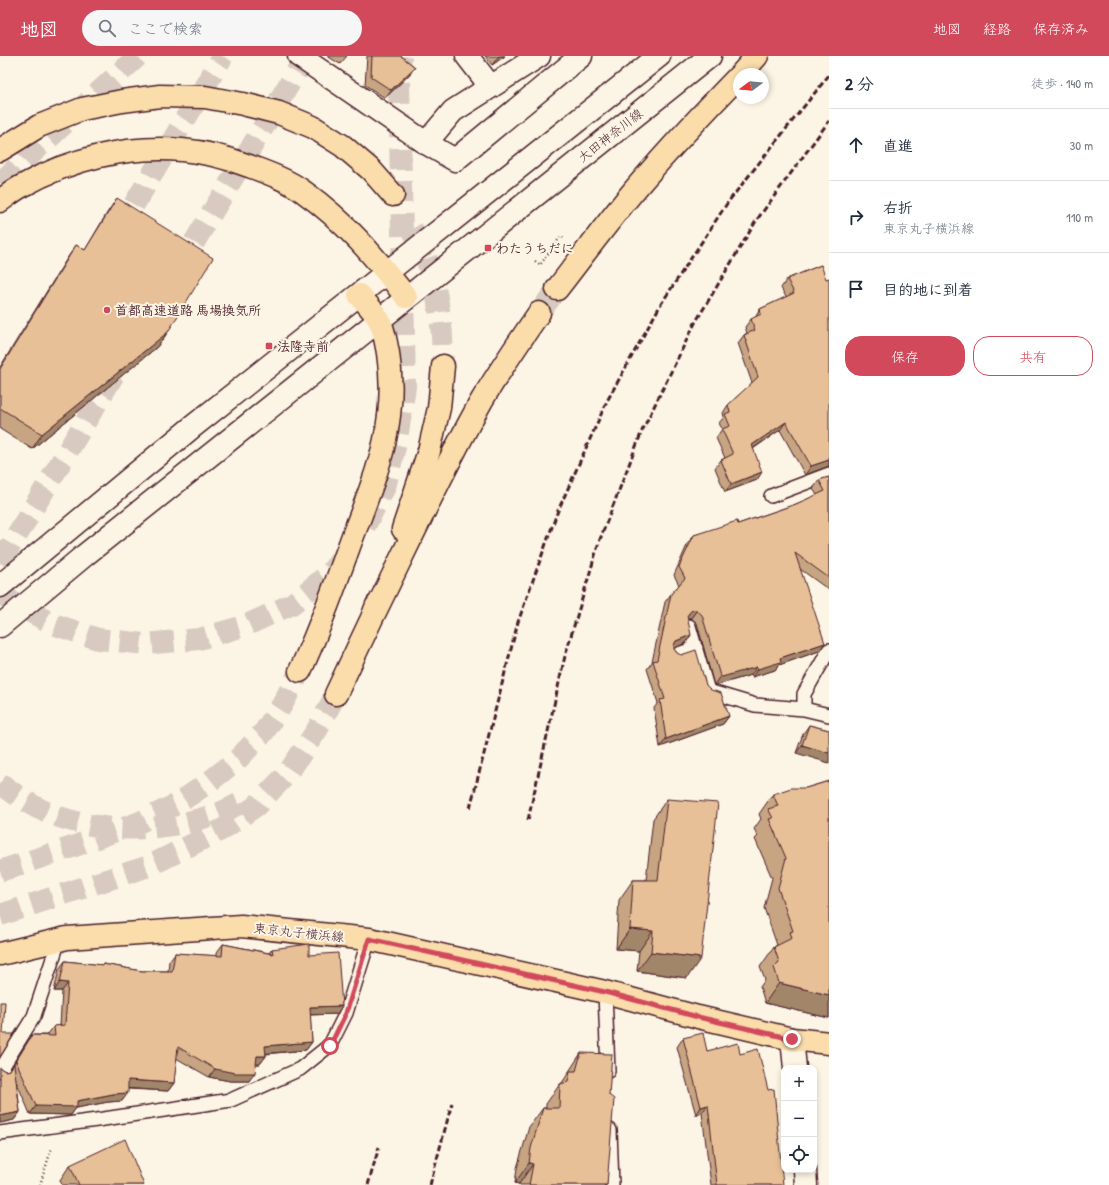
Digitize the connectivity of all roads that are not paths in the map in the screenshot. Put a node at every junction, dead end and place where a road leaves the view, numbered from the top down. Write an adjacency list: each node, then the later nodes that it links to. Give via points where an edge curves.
1 (299, 56): 11 (street)
2 (467, 56): 10 (street)
3 (539, 56): 10 (street)
4 (581, 56): 11 (street, via 455,160)
5 (659, 56): 15 (street)
6 (710, 56): 18 (street, 大田神奈川線)
7 (757, 56): 8 (main road)
8 (746, 68)
9 (733, 82): 16 (main road, via 642,181)
10 (491, 86): 11 (street, via 453,111)
11 (426, 143)
12 (0, 150): 13 (main road, via 39,126 82,109 160,96 205,97 279,113 313,127 343,146 371,170)
13 (393, 194)
14 (0, 202): 15 (main road, via 22,186 58,168 96,157 138,149 182,150 225,158 268,173 302,191 334,215 362,242)
15 (387, 272): 17 (street); 18 (main road)
16 (556, 289)
17 (359, 295): 20 (main road); 24 (street, via 185,433)
18 (406, 297): 20 (street, 大田神奈川線)
19 (539, 314): 25 (main road, via 483,399)
20 (379, 319): 26 (street, 大田神奈川線); 31 (main road, via 391,372 388,429 380,464 317,634)
21 (442, 366): 25 (main road, via 440,408 429,451)
22 (829, 474): 23 (lane)
23 (771, 496)
24 (0, 586)
25 (372, 618): 32 (main road)
26 (0, 626)
27 (689, 626): 28 (lane)
28 (696, 648): 30 (lane); 33 (lane, via 708,691 755,705)
29 (829, 650): 33 (lane, via 804,694)
30 (676, 655)
31 (300, 672)
32 (336, 694)
33 (804, 709): 34 (lane)
34 (829, 715)
35 (369, 939): 36 (main road, 東京丸子横浜線, via 241,926); 38 (main road, 東京丸子横浜線); 45 (lane, via 346,1013 330,1046 300,1069 231,1100)
36 (59, 940): 37 (main road, 東京丸子横浜線); 42 (lane, via 34,1016)
37 (0, 954)
38 (605, 992): 39 (main road, 東京丸子横浜線); 43 (lane)
39 (792, 1039): 40 (main road, 東京丸子横浜線); 41 (street)
40 (829, 1043)
41 (794, 1065)
42 (0, 1071)
43 (608, 1085)
44 (609, 1116): 47 (lane)
45 (0, 1133)
46 (805, 1173): 48 (street)
47 (612, 1185)
48 (806, 1185)

